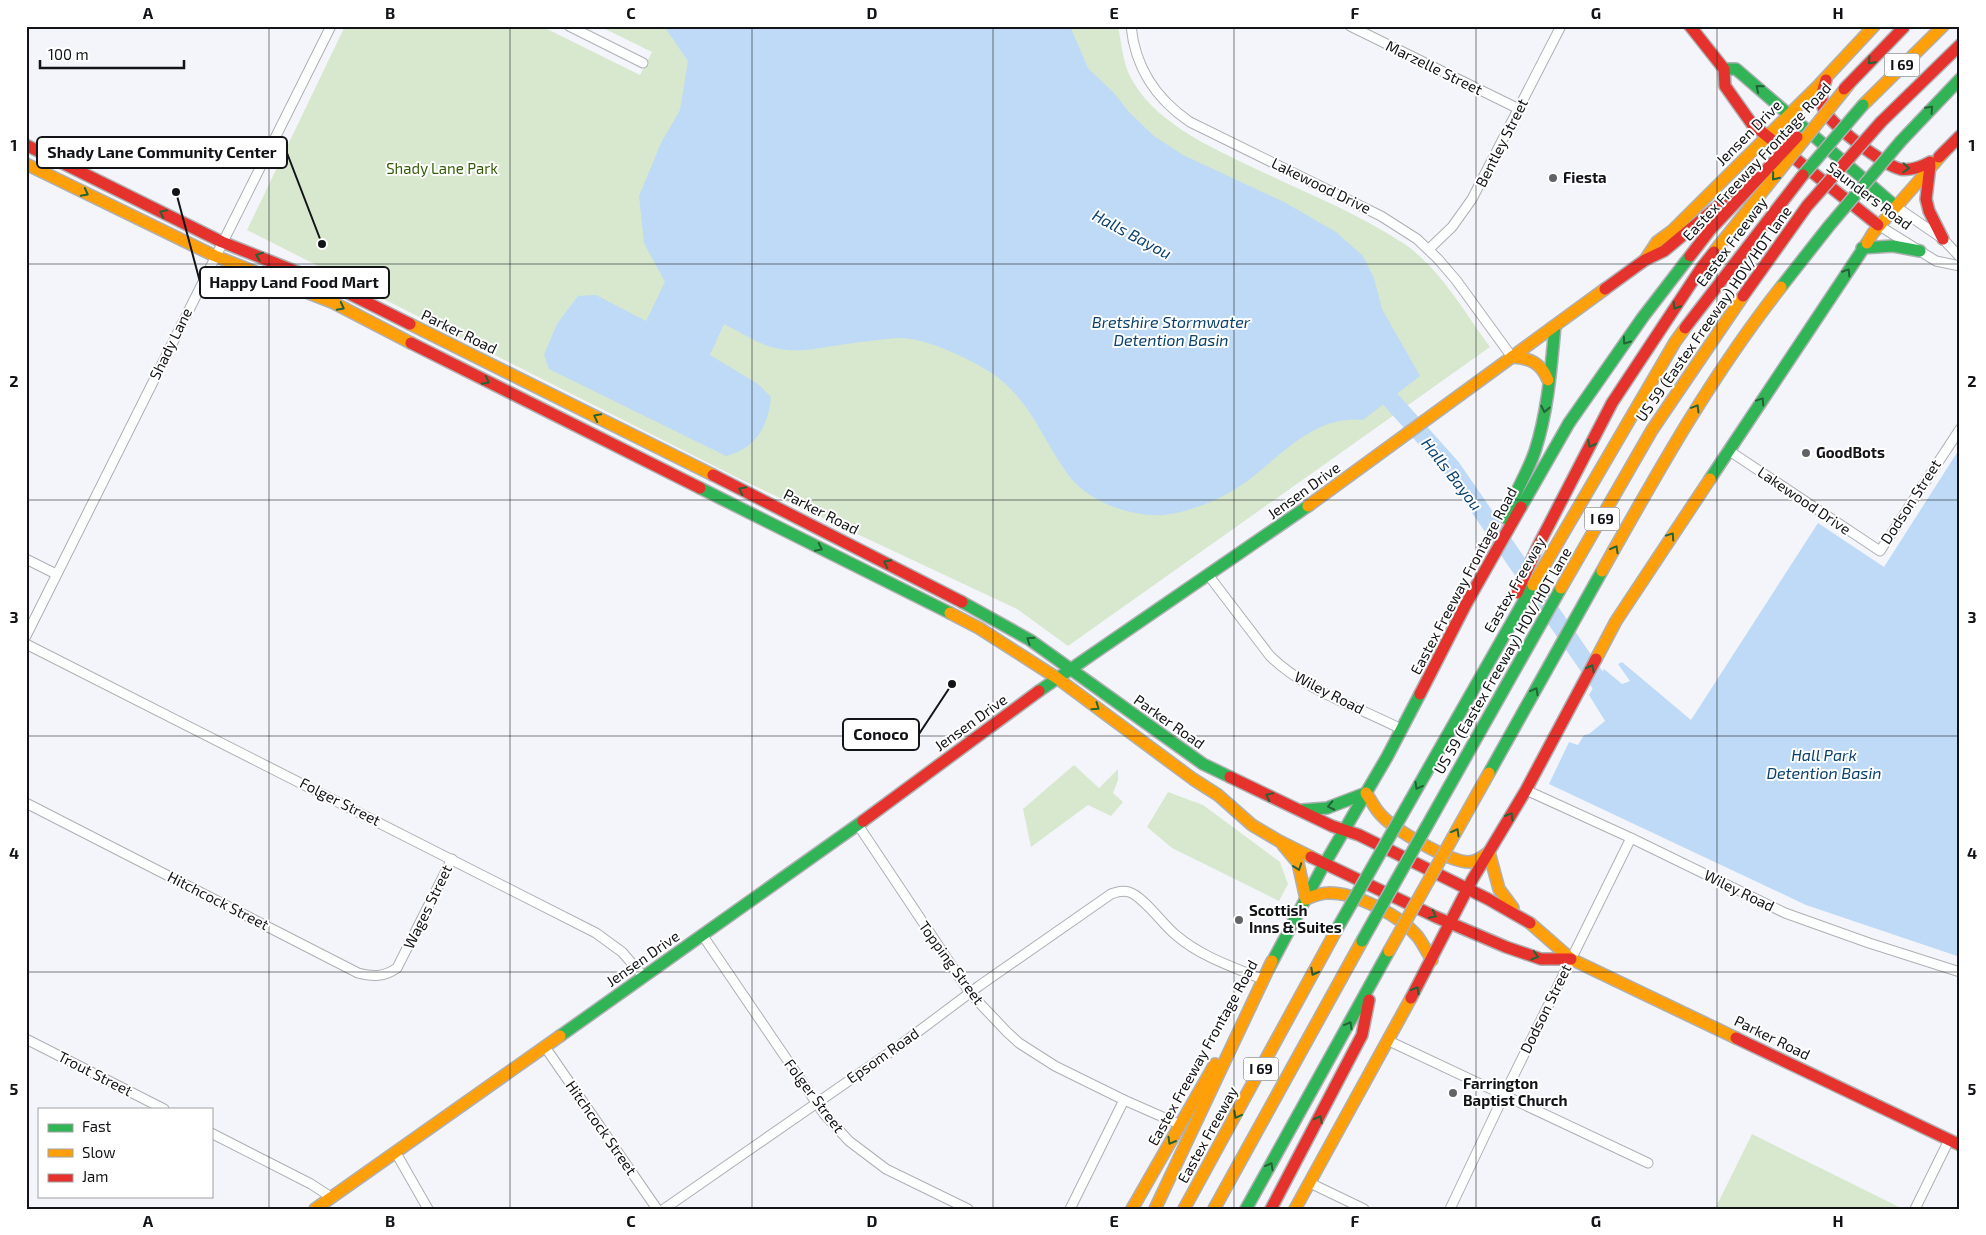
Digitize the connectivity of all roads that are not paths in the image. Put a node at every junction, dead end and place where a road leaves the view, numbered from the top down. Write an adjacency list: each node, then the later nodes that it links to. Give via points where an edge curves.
1 (331, 26): 29 (street, Shady Lane)
2 (569, 26): 11 (street)
3 (1131, 26): 31 (street, Lakewood Drive, via 1135,49 1147,80 1179,115 1381,216)
4 (1350, 26): 16 (street, Marzelle Street)
5 (1561, 26): 16 (street, Bentley Street)
6 (1690, 26): 12 (main road)
7 (1874, 26): 13 (main road, Jensen Drive)
8 (1905, 26): 15 (main road, Eastex Freeway Frontage Road, one-way to 15, bridge)
9 (1943, 26): 59 (main road, Eastex Freeway / I 69, bridge, via 1863,106 1787,194 1675,342)
10 (1960, 45): 111 (main road, US 59 (Eastex Freeway) HOV/HOT lane / I 69, bridge, via 1881,122 1808,206 1715,335 1652,430)
11 (644, 63)
12 (1724, 70): 17 (main road, Saunders Road, one-way to 12, via 1736,69); 18 (main road, Saunders Road, via 1725,86 1752,124)
13 (1826, 78): 17 (main road, Jensen Drive); 22 (main road, one-way to 22, via 1821,102 1826,114 1882,160 1909,170)
14 (1960, 79): 86 (main road, I 69, one-way to 14, bridge, via 1655,477 1710,385 1760,314 1824,233 1901,141)
15 (1849, 84): 48 (main road, Eastex Freeway Frontage Road, one-way to 48, bridge, via 1710,230 1643,316); 59 (main road, one-way to 59, bridge, via 1702,267 1612,403 1537,548)
16 (1519, 109): 31 (street, Bentley Street, via 1472,199 1452,227)
17 (1790, 115): 18 (main road, Jensen Drive); 26 (main road, Saunders Road)
18 (1767, 137): 21 (main road, Saunders Road); 35 (main road, Jensen Drive, via 1657,242)
19 (1960, 137): 22 (main road)
20 (26, 145): 24 (main road, Parker Road)
21 (1787, 152): 27 (main road, Saunders Road); 35 (main road, Jensen Drive, via 1763,168 1664,251)
22 (1935, 160): 26 (main road); 28 (main road, via 1926,199 1928,211)
23 (26, 164): 25 (main road, Parker Road)
24 (66, 165): 25 (main road); 29 (main road, Parker Road, one-way to 24)
25 (58, 180): 33 (main road, Parker Road, one-way to 33)
26 (1895, 206): 27 (main road); 28 (street, Saunders Road)
27 (1878, 225): 30 (main road); 32 (street, Saunders Road)
28 (1943, 239): 34 (street, Saunders Road)
29 (222, 242): 33 (street, Shady Lane); 37 (main road, Parker Road, one-way to 29)
30 (1862, 248): 32 (main road, via 1893,246); 45 (main road, one-way to 30, via 1808,334)
31 (1429, 250): 40 (street, Lakewood Drive, via 1458,283)
32 (1920, 251): 36 (street, Saunders Road, via 1936,261)
33 (215, 256): 38 (main road, Parker Road, one-way to 38, via 334,303); 53 (street, Shady Lane)
34 (1960, 257)
35 (1645, 260): 39 (main road, Jensen Drive)
36 (1960, 266)
37 (381, 310): 38 (main road); 42 (main road, Parker Road)
38 (374, 324): 43 (main road, Parker Road, one-way to 43)
39 (1556, 326): 40 (main road, Jensen Drive); 41 (main road)
40 (1512, 357): 41 (main road, via 1533,360 1541,365); 54 (main road, Jensen Drive)
41 (1548, 382): 48 (main road, one-way to 48)
42 (534, 386): 43 (main road); 46 (main road, Parker Road, one-way to 42)
43 (527, 401): 47 (main road, Parker Road)
44 (1960, 429): 51 (street, Dodson Street)
45 (1728, 450): 51 (street, Lakewood Drive); 63 (main road, one-way to 45, via 1616,621)
46 (670, 454): 47 (main road); 49 (main road, Parker Road, one-way to 46)
47 (663, 469): 50 (main road, Parker Road)
48 (1535, 470): 60 (main road, Eastex Freeway Frontage Road, via 1506,533)
49 (805, 521): 50 (main road); 57 (main road, Parker Road, one-way to 49, via 993,618)
50 (797, 537): 58 (main road, Parker Road, one-way to 58, via 979,628)
51 (1880, 551)
52 (26, 559): 53 (street)
53 (56, 574): 55 (street, Shady Lane)
54 (1209, 576): 57 (main road, Jensen Drive); 60 (street, Wiley Road, via 1270,656 1297,679)
55 (26, 636)
56 (26, 644): 72 (street, Folger Street)
57 (1070, 669): 58 (main road, Jensen Drive); 61 (main road, Parker Road)
58 (1057, 678): 62 (main road, Parker Road, one-way to 62); 67 (main road, Jensen Drive)
59 (1476, 682): 110 (main road, Eastex Freeway / I 69, one-way to 110, bridge)
60 (1401, 729): 64 (main road, Eastex Freeway Frontage Road)
61 (1203, 764): 62 (main road); 66 (main road, Parker Road, one-way to 61)
62 (1193, 779): 70 (main road, Parker Road, via 1218,795 1252,825)
63 (1526, 790): 69 (street, Wiley Road); 71 (main road, one-way to 63)
64 (1366, 793): 66 (main road, one-way to 66, via 1342,804 1315,810); 68 (main road, Eastex Freeway Frontage Road); 71 (main road, via 1383,816 1444,854 1466,862 1479,860)
65 (26, 803): 79 (street, Hitchcock Street, via 358,973 385,975 397,968)
66 (1294, 808): 68 (main road, Parker Road)
67 (858, 825): 78 (main road, Jensen Drive); 87 (street, Topping Street)
68 (1346, 830): 73 (main road, Eastex Freeway Frontage Road); 74 (main road, Parker Road)
69 (1631, 838): 80 (street, Dodson Street); 83 (street, Wiley Road, via 1785,913)
70 (1280, 841): 73 (main road, Parker Road); 75 (main road, one-way to 75, via 1298,863)
71 (1489, 852): 74 (main road); 76 (main road, via 1502,897)
72 (452, 859): 79 (street, Wages Street); 84 (street, Folger Street, via 605,939)
73 (1327, 863): 75 (main road, Eastex Freeway Frontage Road); 77 (main road, Parker Road, one-way to 77)
74 (1468, 888): 76 (main road, Parker Road); 77 (main road)
75 (1306, 899): 81 (main road, via 1331,893 1363,902 1414,933); 82 (main road, Eastex Freeway Frontage Road)
76 (1522, 917): 80 (main road, Parker Road)
77 (1451, 923): 80 (main road, Parker Road, one-way to 80, via 1541,959); 81 (main road)
78 (703, 936): 84 (main road, Jensen Drive); 93 (street, Folger Street)
79 (405, 954)
80 (1571, 959): 91 (street, Dodson Street); 97 (main road, Parker Road)
81 (1432, 960): 89 (main road, one-way to 81)
82 (1272, 961): 85 (main road, Eastex Freeway Frontage Road); 109 (main road)
83 (1960, 972)
84 (644, 977): 90 (main road, Jensen Drive)
85 (1262, 979): 87 (street, Epsom Road, via 1193,948 1176,936 1138,897 1120,891 1100,901); 95 (main road, Eastex Freeway Frontage Road)
86 (1372, 985): 112 (main road, I 69, one-way to 86); 113 (main road, one-way to 86, via 1362,1035)
87 (970, 993): 92 (street, Topping Street, via 1019,1043 1055,1066); 93 (street, Epsom Road)
88 (26, 1039): 94 (street, Trout Street)
89 (1389, 1041): 91 (street); 100 (main road)
90 (545, 1047): 98 (main road, Jensen Drive); 104 (street, Hitchcock Street)
91 (1504, 1094): 99 (street); 116 (street, Dodson Street)
92 (1124, 1100): 95 (street, Topping Street); 107 (street)
93 (816, 1103): 105 (street, Epsom Road); 106 (street, Folger Street, via 848,1141 870,1158)
94 (162, 1108)
95 (1181, 1124): 108 (main road, Eastex Freeway Frontage Road, one-way to 108)
96 (212, 1134): 101 (street)
97 (1954, 1142): 117 (street)
98 (396, 1153): 101 (main road, Jensen Drive); 103 (street)
99 (1648, 1163)
100 (1310, 1183): 114 (main road); 115 (street)
101 (331, 1197): 102 (main road, Jensen Drive)
102 (315, 1209)
103 (428, 1209)
104 (657, 1209)
105 (664, 1209)
106 (968, 1209)
107 (1070, 1209)
108 (1132, 1209)
109 (1155, 1209)
110 (1184, 1209)
111 (1214, 1209)
112 (1246, 1209)
113 (1271, 1209)
114 (1295, 1209)
115 (1364, 1209)
116 (1450, 1209)
117 (1915, 1209)

